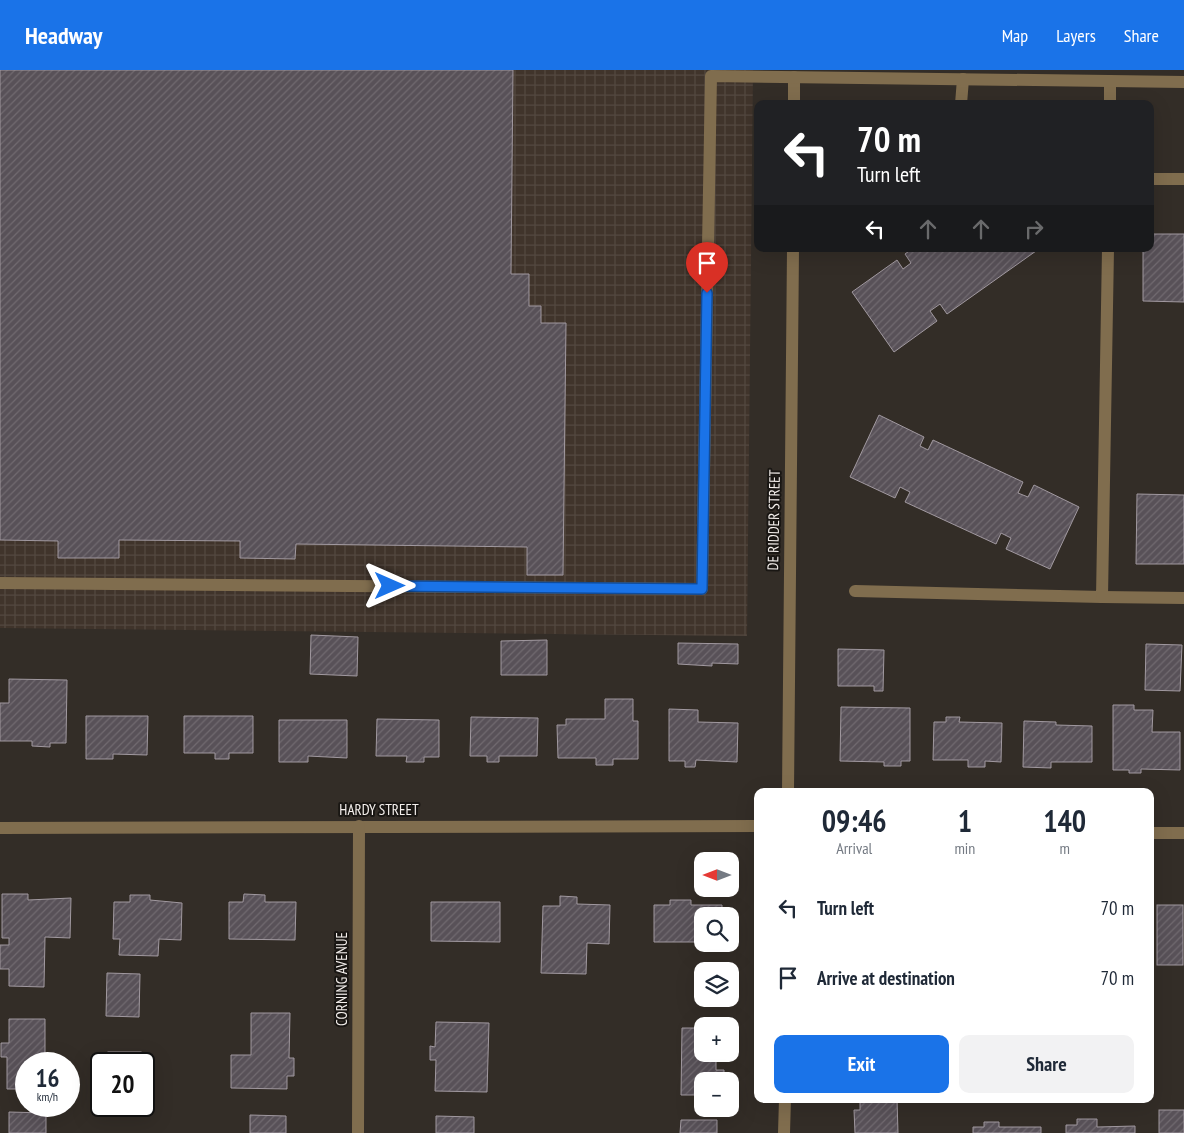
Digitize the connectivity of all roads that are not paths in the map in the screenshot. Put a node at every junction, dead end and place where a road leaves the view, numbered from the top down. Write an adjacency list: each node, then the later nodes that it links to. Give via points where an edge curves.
1 (711, 73): 2 (street); 13 (street, via 702,589)
2 (794, 77): 3 (street); 6 (street)
3 (963, 79): 4 (street); 7 (street)
4 (1110, 81): 5 (street); 8 (street)
5 (1184, 82)
6 (794, 100)
7 (961, 100)
8 (1110, 100)
9 (1154, 179): 10 (street)
10 (1184, 179)
11 (792, 252): 17 (street, DE RIDDER STREET)
12 (1108, 252): 15 (street)
13 (0, 583)
14 (855, 591): 15 (street)
15 (1102, 597): 16 (street)
16 (1184, 598)
17 (788, 788)
18 (359, 826): 19 (street, HARDY STREET); 20 (street, HARDY STREET); 24 (street, CORNING AVENUE)
19 (754, 826)
20 (0, 828)
21 (1154, 833): 22 (street)
22 (1184, 833)
23 (785, 1103): 25 (street)
24 (358, 1133)
25 (784, 1133)

